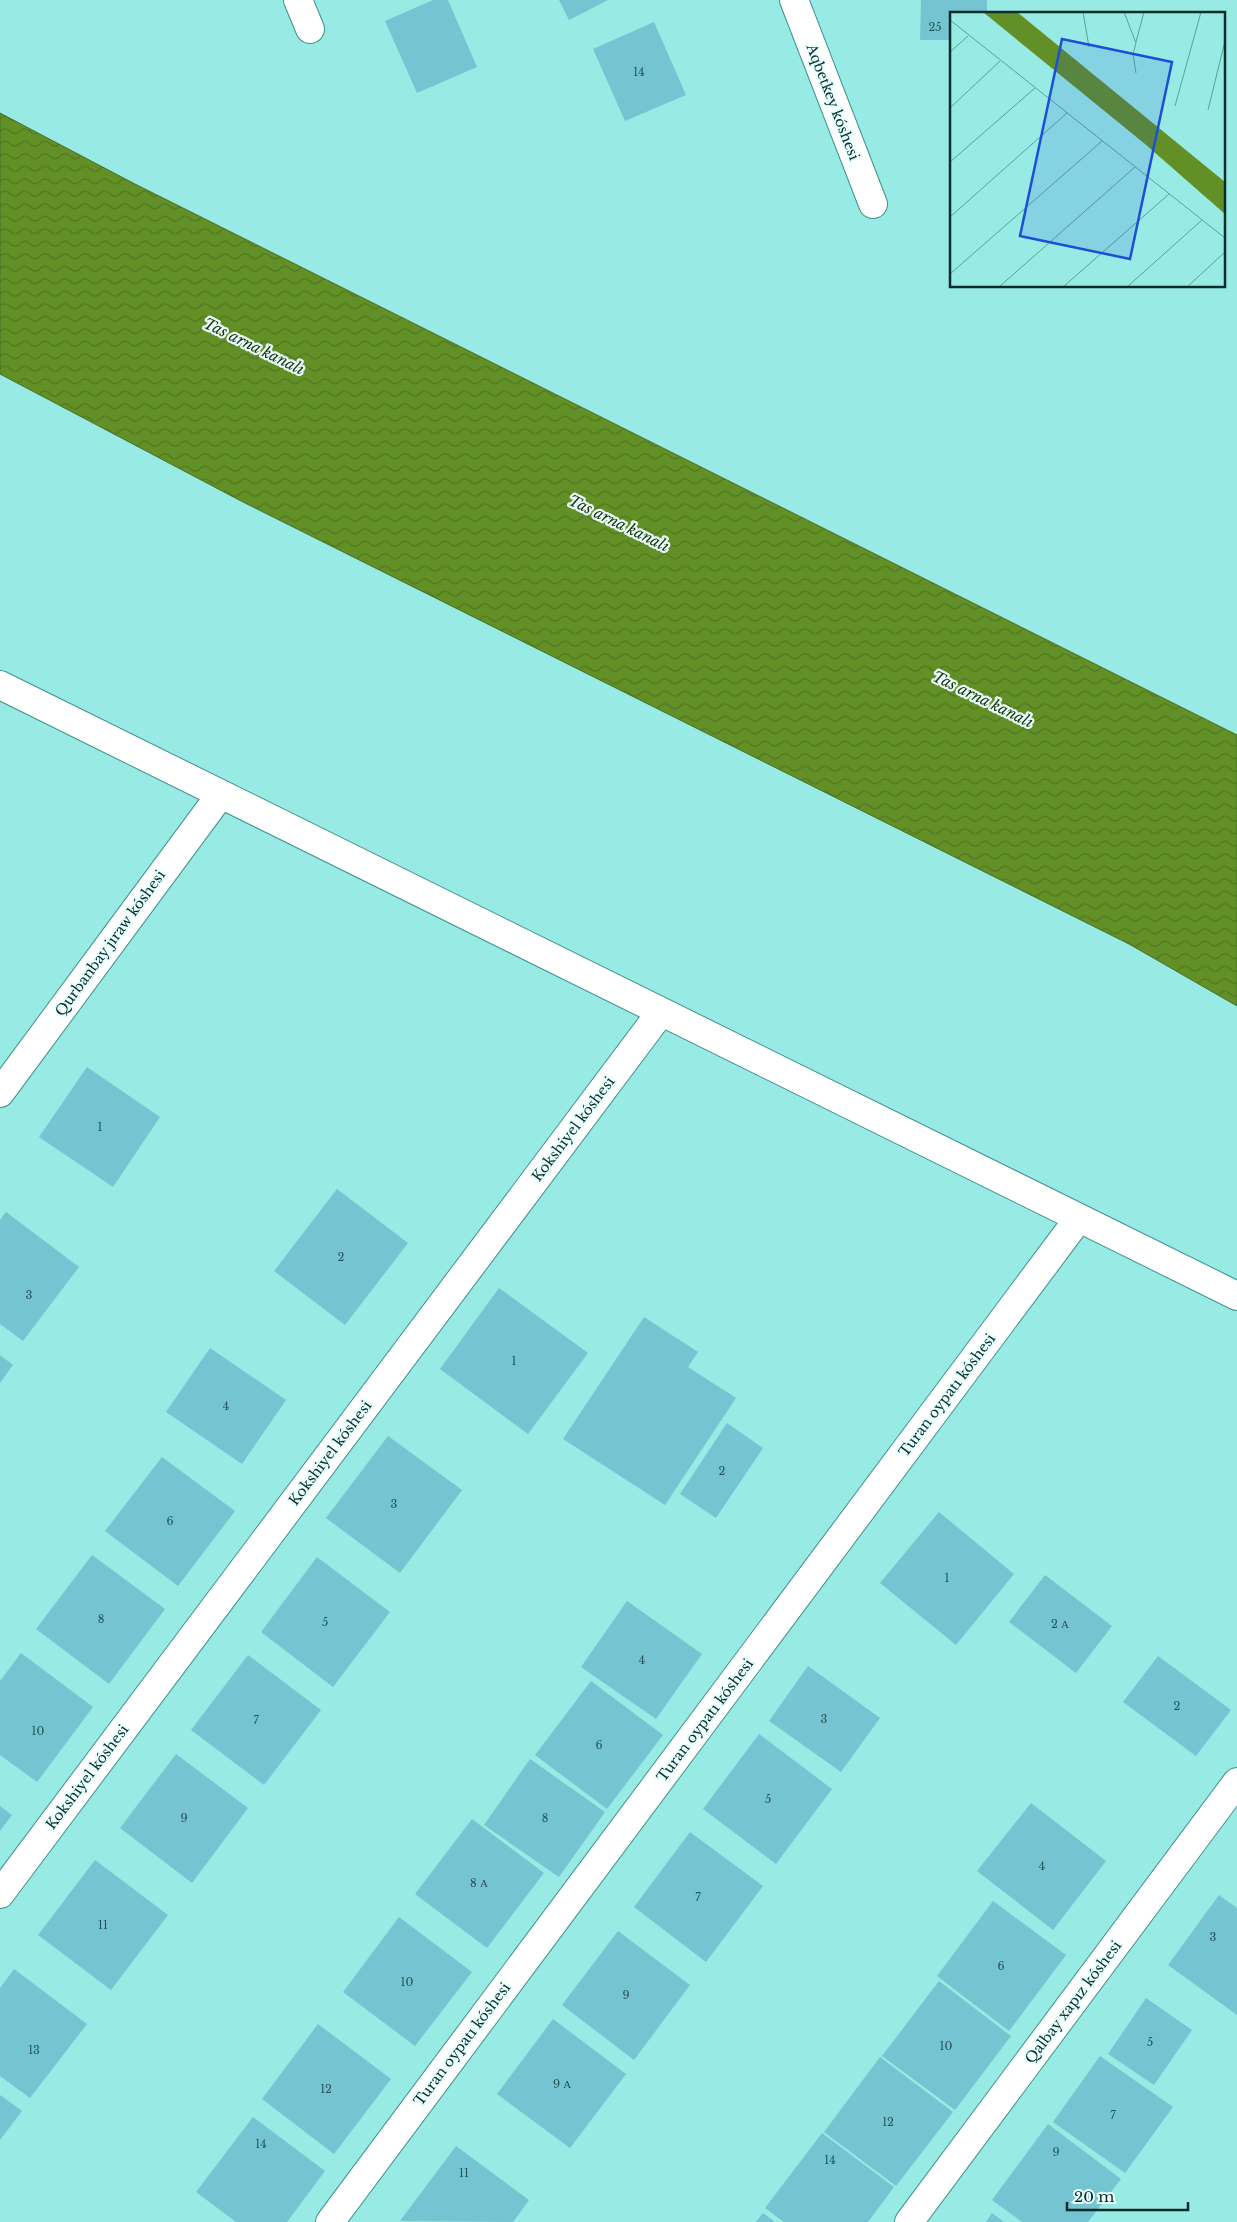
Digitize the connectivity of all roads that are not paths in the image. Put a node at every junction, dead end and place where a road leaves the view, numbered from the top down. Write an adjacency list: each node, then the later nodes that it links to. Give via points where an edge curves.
1 (298, 0): 3 (street)
2 (794, 0): 4 (street, Aqbetkey kóshesi)
3 (310, 29)
4 (873, 204)
5 (0, 685): 6 (street)
6 (221, 794): 7 (street); 8 (street, Qurbanbay jıraw kóshesi)
7 (660, 1012): 9 (street); 12 (street, Kokshiyel kóshesi)
8 (0, 1093)
9 (1079, 1218): 10 (street); 13 (street, Turan oypatı kóshesi)
10 (1237, 1296)
11 (1237, 1782): 14 (street, Qalbay xapız kóshesi)
12 (0, 1894)
13 (330, 2222)
14 (909, 2222)

